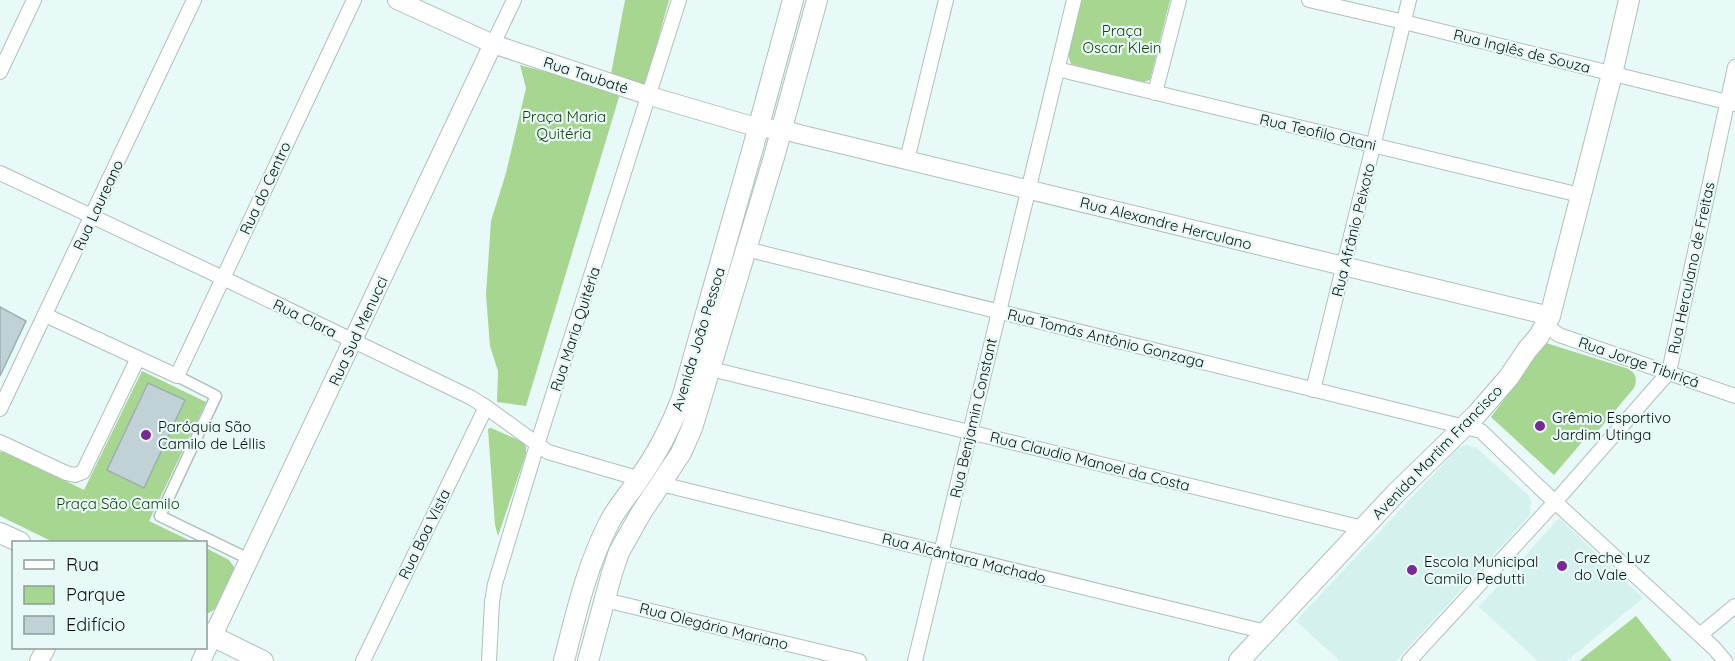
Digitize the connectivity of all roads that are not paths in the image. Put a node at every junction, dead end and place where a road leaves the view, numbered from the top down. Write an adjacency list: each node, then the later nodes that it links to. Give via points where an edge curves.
1 (34, 0): 19 (street)
2 (194, 0): 31 (street, Rua Laureano)
3 (354, 0): 34 (street, Rua do Centro)
4 (397, 0): 16 (street, Rua Taubaté)
5 (514, 0): 16 (street, Rua Sud Menucci)
6 (679, 0): 22 (street, Rua Maria Quitéria)
7 (793, 0): 24 (main road, Avenida João Pessoa)
8 (817, 0): 25 (main road, Avenida João Pessoa)
9 (946, 0): 27 (street)
10 (1074, 0): 18 (street, Rua Benjamin Constant)
11 (1179, 0): 21 (street)
12 (1308, 0): 15 (street, Rua Inglês de Souza)
13 (1409, 0): 15 (street, Rua Afrânio Peixoto)
14 (1629, 0): 20 (main road, Avenida Martim Francisco)
15 (1404, 22): 20 (street, Rua Inglês de Souza); 26 (street, Rua Afrânio Peixoto)
16 (493, 44): 22 (street, Rua Taubaté); 38 (street, Rua Sud Menucci)
17 (1735, 67): 23 (street, Rua Herculano de Freitas)
18 (1057, 69): 21 (street, Rua Teofilo Otani); 29 (street, Rua Benjamin Constant)
19 (0, 72)
20 (1612, 74): 23 (street, Rua Inglês de Souza); 30 (main road, Avenida Martim Francisco)
21 (1155, 93): 26 (street, Rua Teofilo Otani)
22 (650, 96): 24 (street, Rua Taubaté); 50 (street, Rua Maria Quitéria)
23 (1731, 103): 41 (street, Rua Herculano de Freitas)
24 (759, 128): 25 (street, Rua Taubaté); 51 (main road, Avenida João Pessoa, via 682,398)
25 (782, 129): 27 (street, Rua Alexandre Herculano); 32 (main road, Avenida João Pessoa)
26 (1374, 145): 30 (street, Rua Teofilo Otani); 33 (street, Rua Afrânio Peixoto)
27 (907, 160): 29 (street, Rua Alexandre Herculano)
28 (0, 173): 31 (street, Rua Clara)
29 (1028, 189): 33 (street, Rua Alexandre Herculano); 35 (street, Rua Benjamin Constant)
30 (1580, 195): 37 (main road, Avenida Martim Francisco)
31 (93, 216): 34 (street, Rua Clara); 36 (street, Rua Laureano)
32 (746, 249): 35 (street, Rua Tomás Antônio Gonzaga); 40 (main road, Avenida João Pessoa)
33 (1344, 266): 37 (street, Rua Alexandre Herculano); 43 (street, Rua Afrânio Peixoto)
34 (223, 278): 38 (street, Rua Clara); 42 (street, Rua do Centro)
35 (999, 312): 43 (street, Rua Tomás Antônio Gonzaga); 48 (street, Rua Benjamin Constant)
36 (45, 315): 39 (street); 46 (street, Rua Laureano)
37 (1547, 321): 41 (street, Rua Jorge Tibiriçá, via 1559,335); 47 (main road, Avenida Martim Francisco, via 1509,377)
38 (353, 341): 45 (street, Rua Clara); 58 (street, Rua Sud Menucci)
39 (138, 358): 42 (street); 49 (street, via 83,472 66,473)
40 (711, 369): 48 (street, Rua Claudio Manoel da Costa); 52 (main road, Avenida João Pessoa, via 692,428)
41 (1668, 372): 44 (street, Rua Jorge Tibiriçá); 53 (street, Rua Herculano de Freitas)
42 (177, 376): 58 (street, via 216,396 160,516)
43 (1313, 390): 47 (street, Rua Tomás Antônio Gonzaga)
44 (1735, 396)
45 (486, 407): 50 (street, Rua Clara); 65 (street, Rua Boa Vista)
46 (0, 410)
47 (1465, 426): 53 (street, Rua Tomás Antônio Gonzaga, via 1481,431); 54 (main road, Avenida Martim Francisco)
48 (970, 432): 54 (street, Rua Claudio Manoel da Costa); 57 (street, Rua Benjamin Constant)
49 (0, 442)
50 (537, 445): 51 (street, Rua Clara, via 548,452); 66 (street, Rua Maria Quitéria, via 495,584)
51 (640, 479): 67 (main road, Avenida João Pessoa, via 611,518 600,541)
52 (661, 484): 57 (street, Rua Alcântara Machado); 59 (main road, Avenida João Pessoa, via 619,552)
53 (1555, 502): 63 (street, Rua Tomás Antônio Gonzaga); 72 (street, Rua Herculano de Freitas)
54 (1363, 528): 61 (main road, Avenida Martim Francisco)
55 (0, 533): 56 (main road)
56 (16, 541)
57 (941, 552): 61 (street, Rua Alcântara Machado); 70 (street, Rua Benjamin Constant)
58 (249, 559): 62 (street, Rua Sud Menucci)
59 (605, 600): 68 (main road, Avenida João Pessoa); 69 (street, Rua Olegário Mariano)
60 (1735, 606): 63 (street)
61 (1266, 632): 71 (main road, Avenida Martim Francisco)
62 (209, 635): 64 (main road)
63 (1700, 635): 73 (street, Rua Tomás Antônio Gonzaga)
64 (263, 661)
65 (363, 661)
66 (489, 661)
67 (564, 661)
68 (588, 661)
69 (859, 661)
70 (915, 661)
71 (1239, 661)
72 (1409, 661)
73 (1725, 661)

